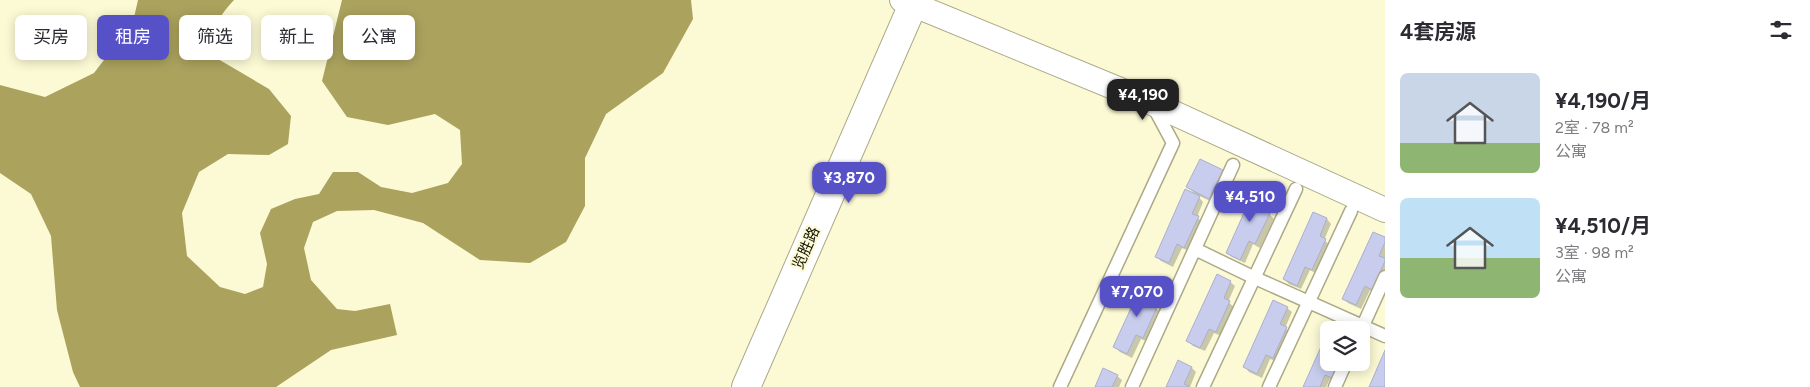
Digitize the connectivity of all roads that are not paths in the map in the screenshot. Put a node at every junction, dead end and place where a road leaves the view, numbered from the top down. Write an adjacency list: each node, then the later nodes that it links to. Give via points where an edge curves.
1 (910, 1): 2 (street); 16 (main road, 览胜路)
2 (1152, 104): 6 (street); 17 (lane, via 1173,143)
3 (1233, 165): 7 (lane)
4 (1296, 189): 9 (lane)
5 (1351, 210): 10 (lane)
6 (1385, 210)
7 (1195, 249): 9 (lane); 18 (lane)
8 (1385, 277): 12 (lane)
9 (1254, 278): 10 (lane); 19 (lane)
10 (1309, 302): 11 (lane); 20 (lane)
11 (1348, 321)
12 (1365, 321)
13 (1370, 331): 14 (lane)
14 (1385, 336)
15 (1342, 371): 21 (lane)
16 (746, 387)
17 (1060, 387)
18 (1132, 387)
19 (1203, 387)
20 (1269, 387)
21 (1334, 387)

